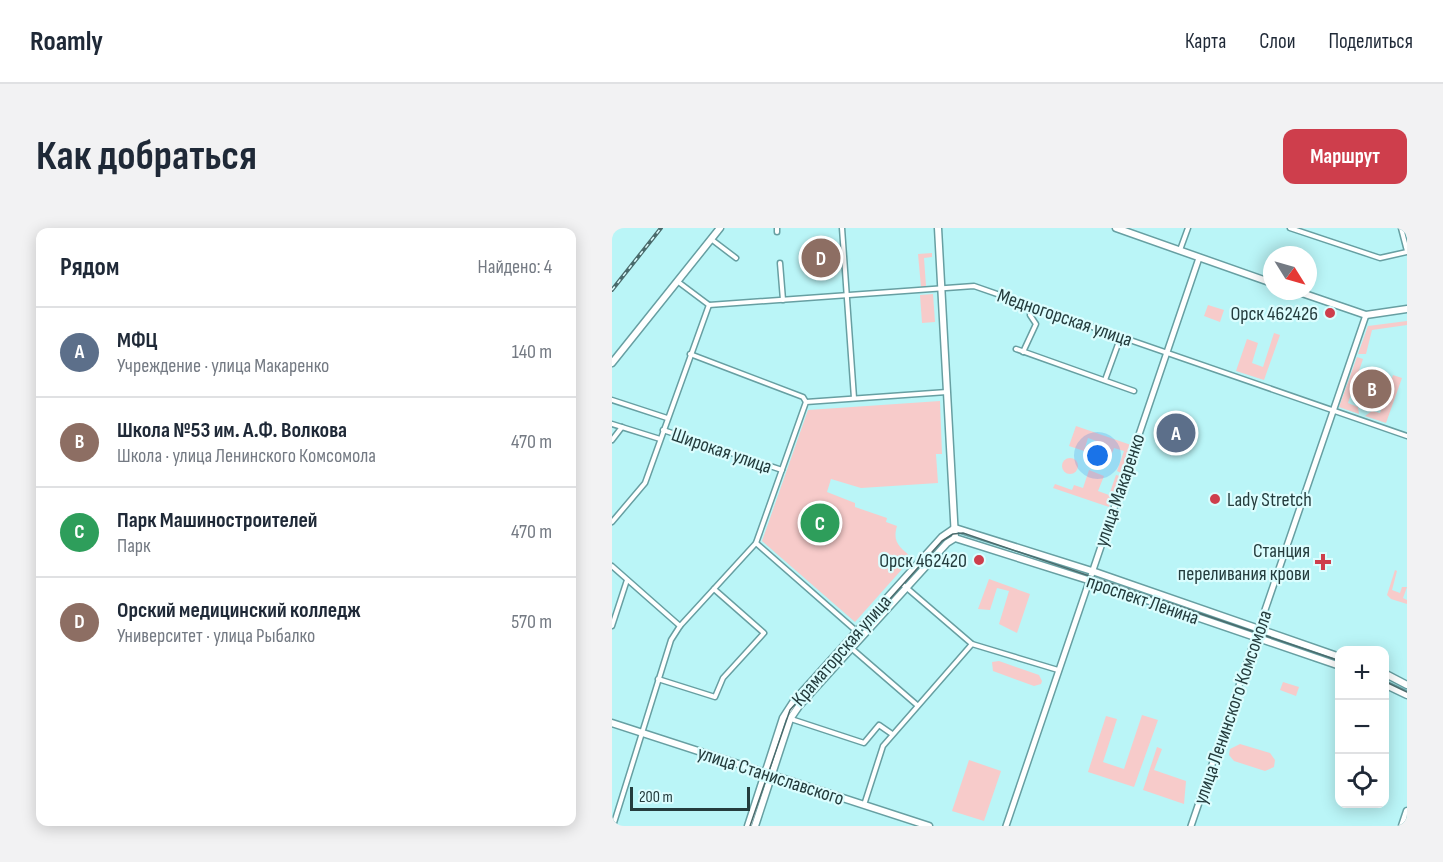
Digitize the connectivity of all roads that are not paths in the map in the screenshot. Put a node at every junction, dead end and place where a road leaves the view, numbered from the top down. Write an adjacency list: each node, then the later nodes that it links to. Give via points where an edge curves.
1 (714, 228): 9 (main road)
2 (720, 228): 9 (main road)
3 (842, 228): 18 (street)
4 (938, 228): 17 (main road)
5 (1116, 228): 10 (main road)
6 (1188, 228): 10 (street)
7 (1290, 228): 11 (street, via 1380,258)
8 (1401, 228): 11 (street)
9 (711, 239): 12 (street); 16 (main road)
10 (1180, 251): 13 (main road)
11 (1407, 252)
12 (736, 258)
13 (1199, 258): 15 (main road); 28 (street, улица Макаренко)
14 (780, 263): 20 (street)
15 (1263, 280)
16 (677, 281): 21 (street); 30 (main road)
17 (942, 290): 18 (street, Медногорская улица); 22 (street, Медногорская улица, via 974,286); 33 (main road)
18 (846, 296): 20 (street, Медногорская улица); 34 (street)
19 (1317, 298): 24 (main road)
20 (783, 300): 21 (street, Медногорская улица)
21 (709, 305): 29 (street)
22 (1031, 307): 25 (street, Медногорская улица); 27 (street, via 1030,315 1036,324)
23 (1407, 309): 24 (main road)
24 (1366, 315): 37 (street, улица Ленинского Комсомола)
25 (1121, 336): 28 (street, Медногорская улица); 31 (street)
26 (1016, 349): 27 (street)
27 (1023, 352): 31 (street)
28 (1167, 353): 37 (street, Медногорская улица); 56 (street, улица Макаренко)
29 (690, 354): 36 (street, via 802,397); 38 (street)
30 (612, 363)
31 (1105, 380): 32 (street)
32 (1134, 391)
33 (947, 392): 34 (street); 47 (main road)
34 (854, 398): 36 (street)
35 (612, 400): 38 (street, Широкая улица)
36 (806, 402): 45 (street)
37 (1334, 410): 42 (street, Медногорская улица); 65 (street, улица Ленинского Комсомола)
38 (667, 418): 41 (street)
39 (612, 424): 40 (street, Широкая улица)
40 (622, 427): 43 (street, Широкая улица); 44 (street)
41 (663, 429): 43 (street); 45 (street, Широкая улица)
42 (1407, 436)
43 (660, 439): 46 (street, via 645,483)
44 (612, 440)
45 (782, 470): 49 (street)
46 (612, 522)
47 (955, 528): 48 (main road); 50 (main road, проспект Ленина); 51 (main road, Краматорская улица)
48 (956, 538): 51 (main road, Краматорская улица); 52 (main road, проспект Ленина)
49 (756, 543): 60 (street); 66 (street)
50 (1016, 546): 52 (street); 53 (main road, проспект Ленина)
51 (935, 551): 59 (main road, Краматорская улица)
52 (1013, 555): 55 (main road, проспект Ленина)
53 (1051, 557): 55 (street); 56 (main road, проспект Ленина)
54 (612, 566): 58 (street)
55 (1048, 566): 57 (main road, проспект Ленина)
56 (1091, 571): 57 (street, улица Макаренко); 61 (main road, проспект Ленина)
57 (1088, 579): 62 (main road, проспект Ленина); 78 (street, улица Макаренко)
58 (627, 580): 63 (street); 64 (street)
59 (903, 585): 66 (main road, Краматорская улица); 69 (street)
60 (714, 589): 64 (street); 80 (street, via 764,633 723,678 715,697)
61 (1176, 600): 62 (street); 65 (main road, проспект Ленина)
62 (1173, 610): 67 (main road, проспект Ленина)
63 (612, 626)
64 (680, 626): 80 (street, via 671,639)
65 (1258, 628): 67 (street, улица Ленинского Комсомола); 68 (main road, проспект Ленина)
66 (859, 634): 71 (main road, Краматорская улица)
67 (1255, 639): 72 (main road, проспект Ленина); 100 (street, улица Ленинского Комсомола)
68 (1299, 643): 70 (main road, проспект Ленина); 72 (street)
69 (972, 644): 78 (street); 84 (street)
70 (1308, 646): 73 (street); 74 (main road, проспект Ленина)
71 (848, 647): 84 (street); 85 (main road, Краматорская улица)
72 (1296, 652): 73 (main road, проспект Ленина)
73 (1305, 655): 76 (main road, проспект Ленина)
74 (1335, 655)
75 (1335, 658): 76 (street)
76 (1330, 663): 77 (main road, проспект Ленина)
77 (1335, 664)
78 (1058, 670): 99 (street, улица Макаренко)
79 (1389, 677): 81 (main road)
80 (658, 679): 87 (street)
81 (1405, 684): 83 (street)
82 (1389, 686): 83 (main road)
83 (1404, 694)
84 (917, 705): 88 (street)
85 (786, 718): 88 (street, via 864,743 879,725); 89 (main road, Краматорская улица)
86 (612, 723): 87 (main road, улица Станиславского)
87 (642, 732): 90 (main road, улица Станиславского); 95 (street)
88 (892, 734): 92 (street, via 883,746)
89 (776, 751): 90 (main road, Краматорская улица); 91 (main road, Краматорская улица)
90 (765, 772): 91 (main road, улица Станиславского); 94 (main road, Краматорская улица)
91 (772, 776): 92 (main road, улица Станиславского); 94 (main road, Краматорская улица)
92 (864, 806): 98 (main road, улица Станиславского)
93 (1407, 811): 101 (main road)
94 (755, 814): 96 (main road, Краматорская улица); 97 (main road, Краматорская улица)
95 (613, 826)
96 (748, 826)
97 (755, 826)
98 (929, 826)
99 (1006, 826)
100 (1191, 826)
101 (1402, 826)

